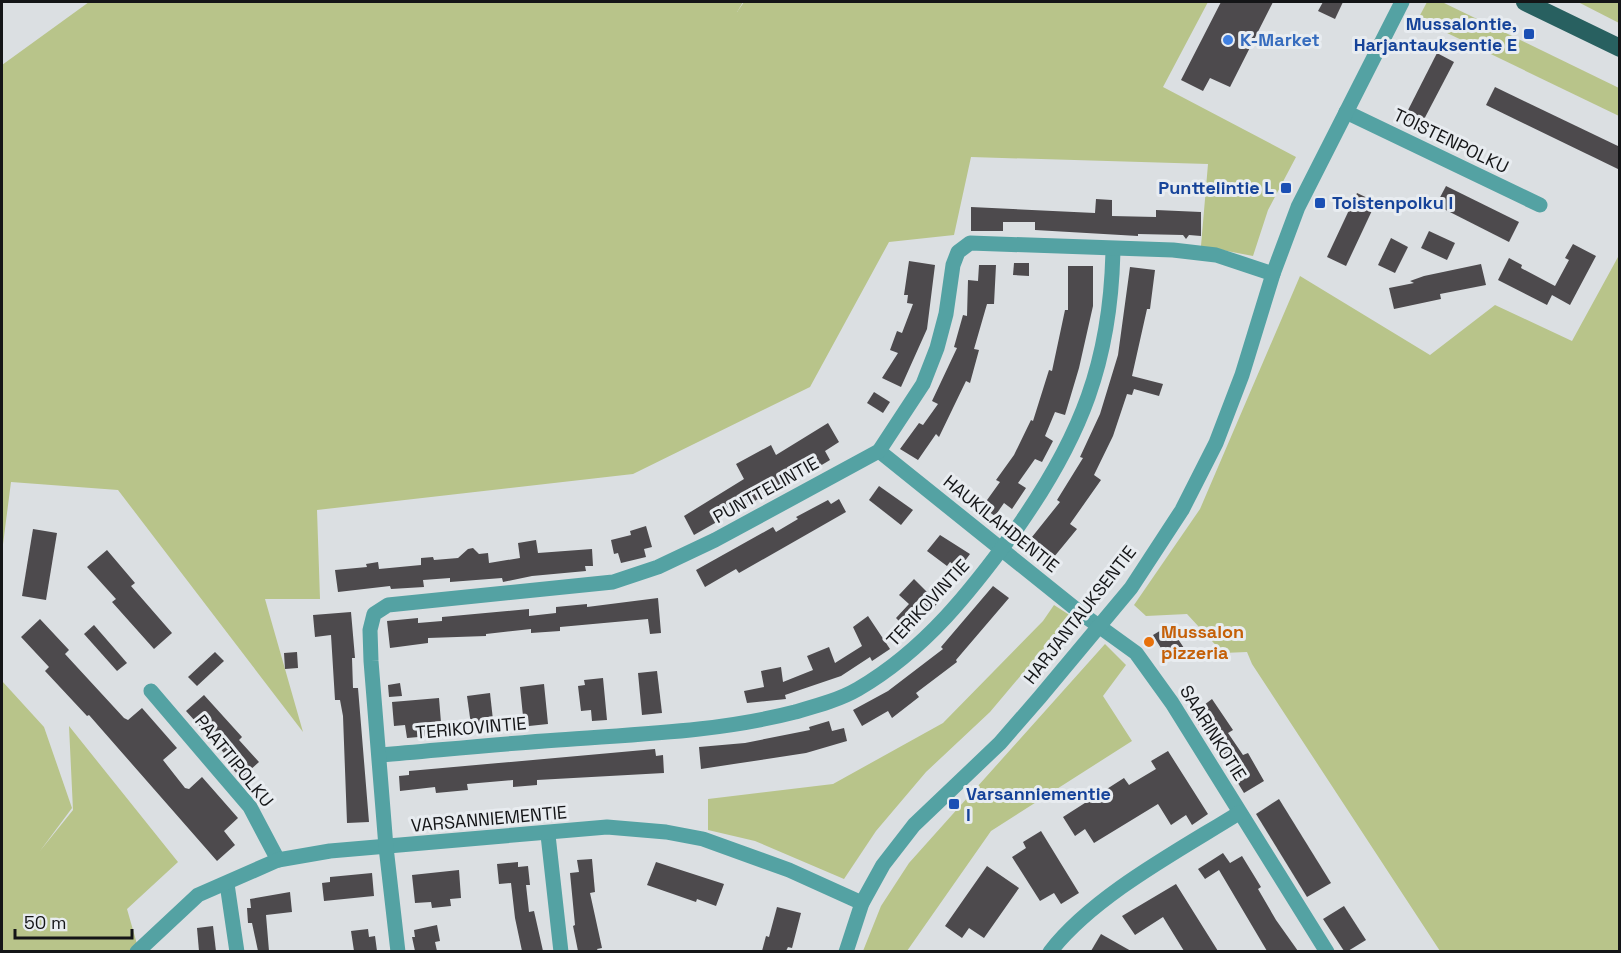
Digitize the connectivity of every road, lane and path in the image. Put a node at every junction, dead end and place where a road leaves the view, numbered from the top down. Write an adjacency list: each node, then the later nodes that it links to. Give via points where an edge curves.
1 (1402, 2): 4 (street, HARJANTAUKSENTIE)
2 (1525, 2): 3 (main road)
3 (1620, 48)
4 (1346, 112): 5 (street, TOISTENPOLKU); 7 (street, HARJANTAUKSENTIE, via 1298,207)
5 (1540, 205)
6 (1113, 249): 7 (street, PUNTTELINTIE, via 1216,255); 8 (street, PUNTTELINTIE, via 970,243 958,252 937,348 923,384); 9 (street, TERIKOVINTIE, via 1105,342 1084,414 1045,488)
7 (1273, 274): 10 (street, HARJANTAUKSENTIE, via 1216,443 1182,510 1131,588)
8 (879, 451): 9 (street, HAUKILAHDENTIE); 12 (street, PUNTTELINTIE, via 715,540 658,567 613,582 388,605 374,614 370,630)
9 (1002, 549): 10 (street, HAUKILAHDENTIE); 12 (street, TERIKOVINTIE, via 950,614 897,664 855,691 822,705 741,725)
10 (1100, 625): 13 (street, SAARINKOTIE, via 1136,653 1172,703); 18 (street, HARJANTAUKSENTIE, via 1000,743 914,825 883,865)
11 (151, 691): 16 (street, PAATTIPOLKU, via 250,807)
12 (381, 755): 15 (street, PUNTTELINTIE)
13 (1239, 813): 24 (street, via 1094,908 1065,932); 25 (street, SAARINKOTIE)
14 (548, 834): 15 (street, VARSANNIEMENTIE); 18 (street, VARSANNIEMENTIE, via 607,828 703,839 789,870); 22 (street)
15 (386, 847): 16 (street, VARSANNIEMENTIE, via 330,850); 21 (street, PUNTTELINTIE)
16 (278, 860): 17 (street, VARSANNIEMENTIE)
17 (227, 884): 19 (street, VARSANNIEMENTIE, via 198,895); 20 (street)
18 (862, 903): 23 (street, HARJANTAUKSENTIE)
19 (137, 951)
20 (237, 951)
21 (398, 951)
22 (561, 951)
23 (846, 951)
24 (1050, 951)
25 (1327, 951)

